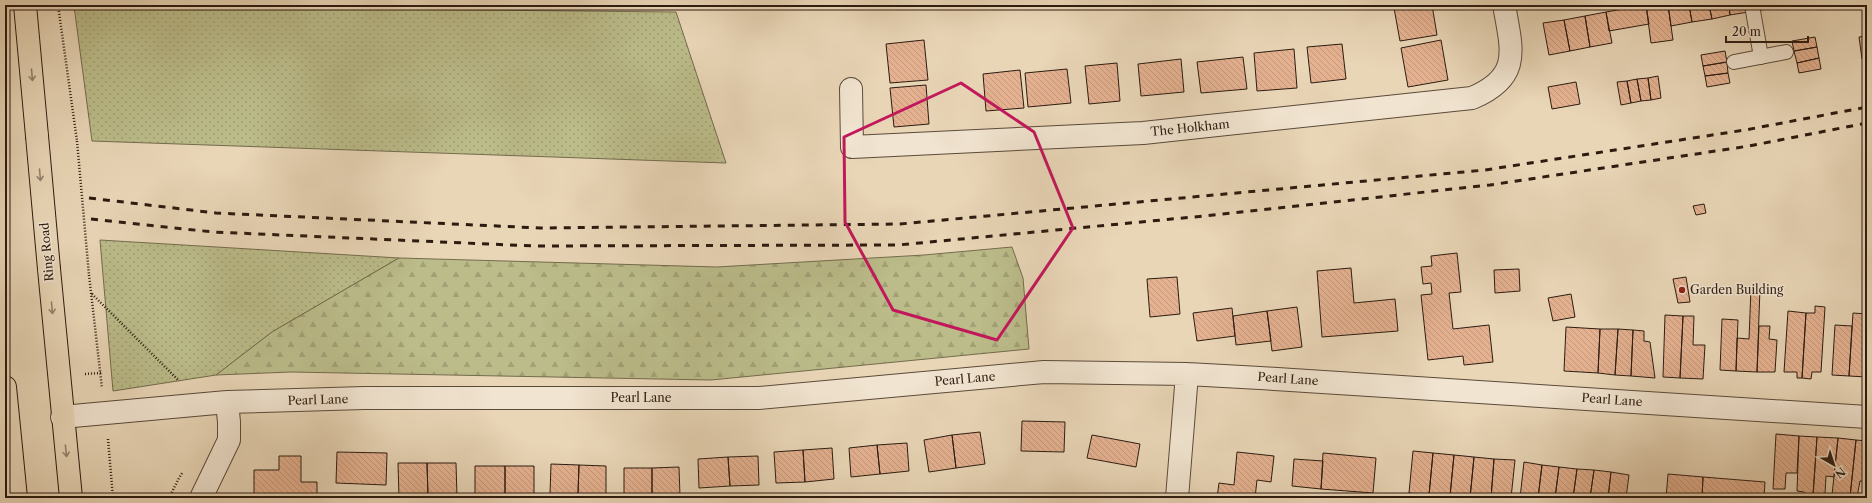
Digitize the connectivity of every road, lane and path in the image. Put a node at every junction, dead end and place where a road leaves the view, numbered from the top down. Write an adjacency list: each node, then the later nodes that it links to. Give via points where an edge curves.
1 (25, 5): 15 (highway, Ring Road, one-way to 15, bridge)
2 (58, 5): 9 (path, bridge, via 77,141)
3 (1504, 5): 8 (street, The Holkham, via 1511,47 1509,68 1497,84 1472,98 1143,133 852,147)
4 (1753, 11): 6 (lane)
5 (1786, 52): 6 (lane)
6 (1761, 57): 7 (lane)
7 (1734, 62)
8 (851, 89)
9 (89, 275)
10 (91, 294): 14 (path)
11 (1187, 374): 13 (street, Pearl Lane, via 1044,372 759,398 364,398); 16 (street, Pearl Lane); 20 (street)
12 (5, 387): 17 (highway)
13 (227, 402): 14 (street, Pearl Lane); 19 (street, via 229,440)
14 (203, 404): 15 (street, Pearl Lane)
15 (62, 417): 18 (highway, Ring Road, one-way to 18)
16 (1867, 417)
17 (16, 498)
18 (71, 498)
19 (201, 498)
20 (1177, 498)

